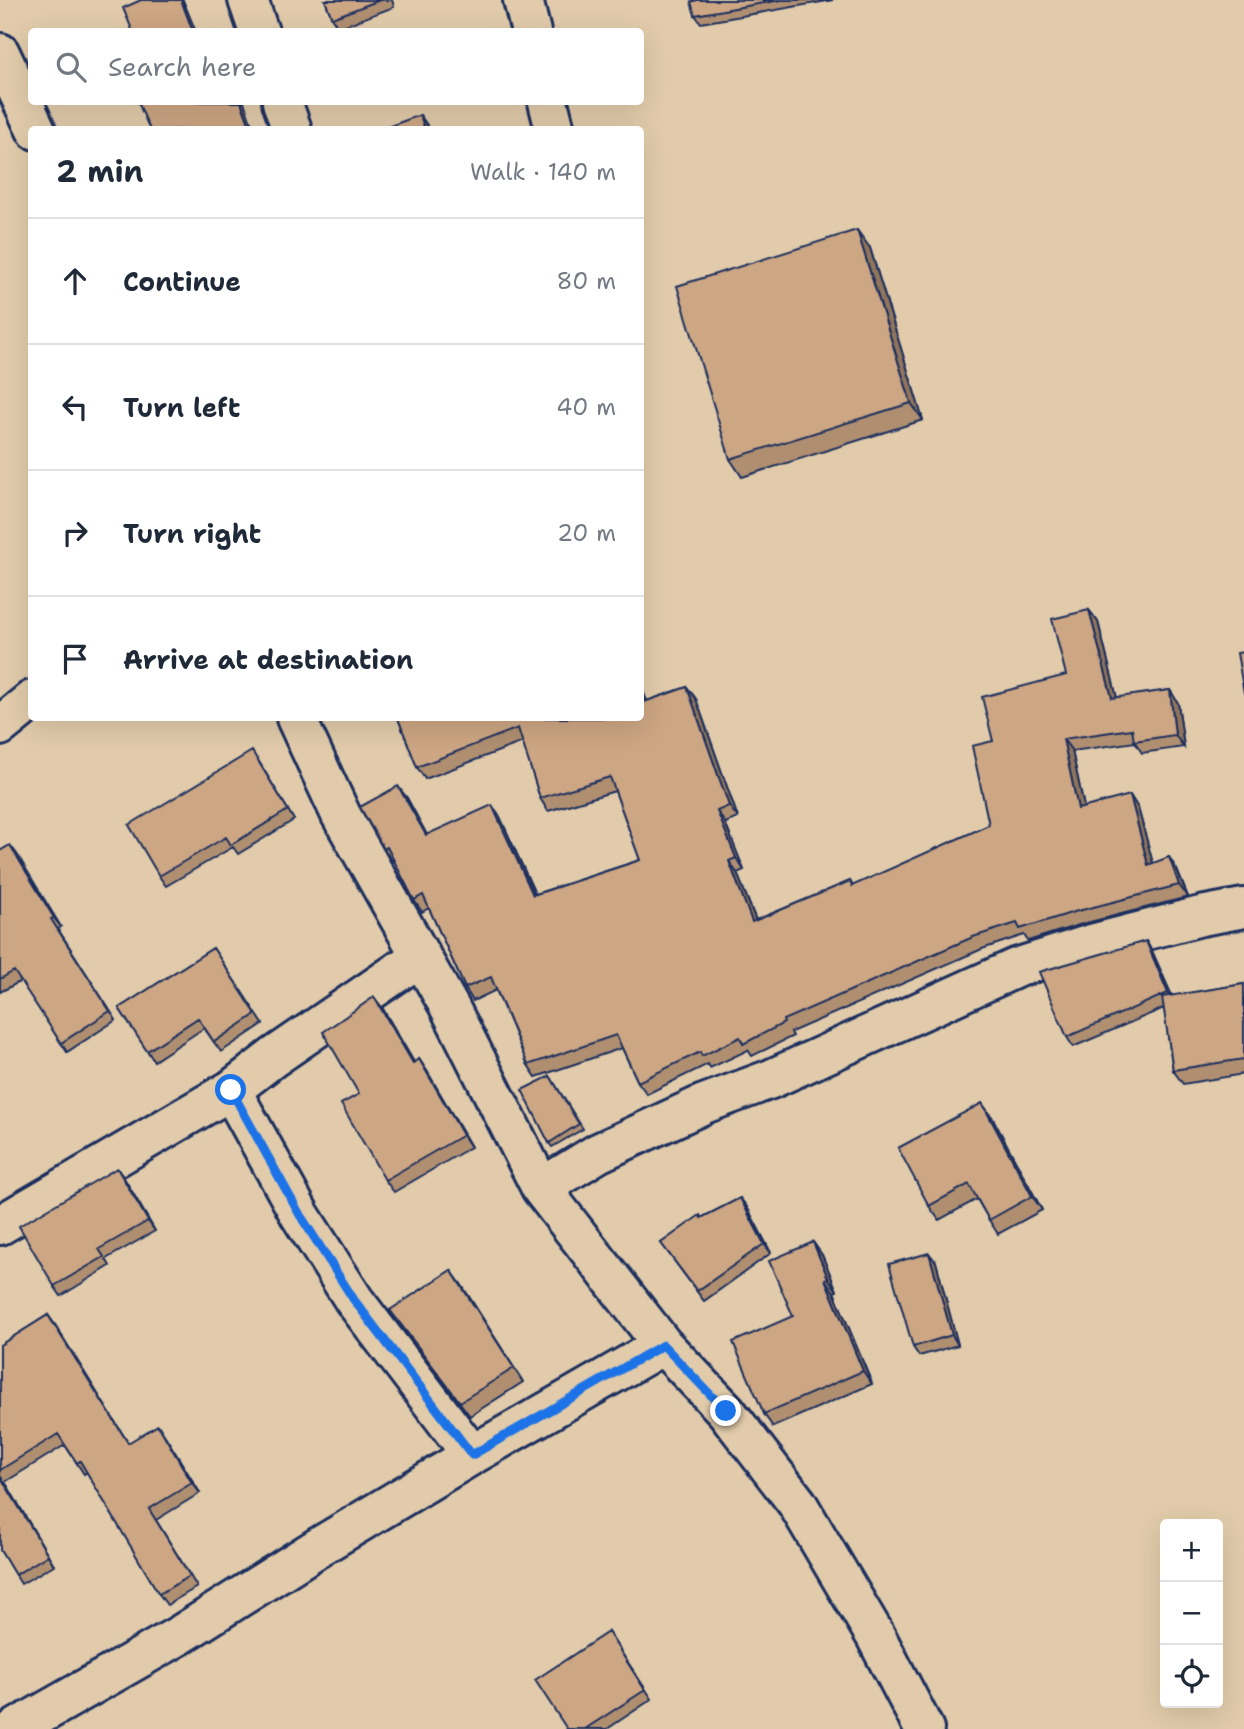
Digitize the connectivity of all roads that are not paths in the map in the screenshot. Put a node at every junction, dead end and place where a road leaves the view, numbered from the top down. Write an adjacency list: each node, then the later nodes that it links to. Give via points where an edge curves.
1 (248, 0): 3 (street)
2 (523, 0): 4 (street)
3 (258, 28)
4 (530, 28)
5 (0, 53): 8 (street)
6 (283, 105): 9 (street)
7 (549, 105): 10 (street)
8 (34, 126)
9 (291, 126)
10 (554, 126)
11 (28, 704): 13 (street)
12 (297, 721): 15 (street, via 341,815)
13 (0, 726)
14 (1244, 908): 17 (street, via 1088,945 1016,968 598,1153)
15 (421, 956): 16 (street); 17 (street)
16 (231, 1090): 18 (street); 20 (street, via 300,1215 354,1300)
17 (541, 1188): 19 (street)
18 (0, 1225)
19 (663, 1345): 20 (street); 22 (street, via 726,1411 797,1503)
20 (472, 1455): 21 (street, via 180,1635)
21 (15, 1729)
22 (924, 1729)

